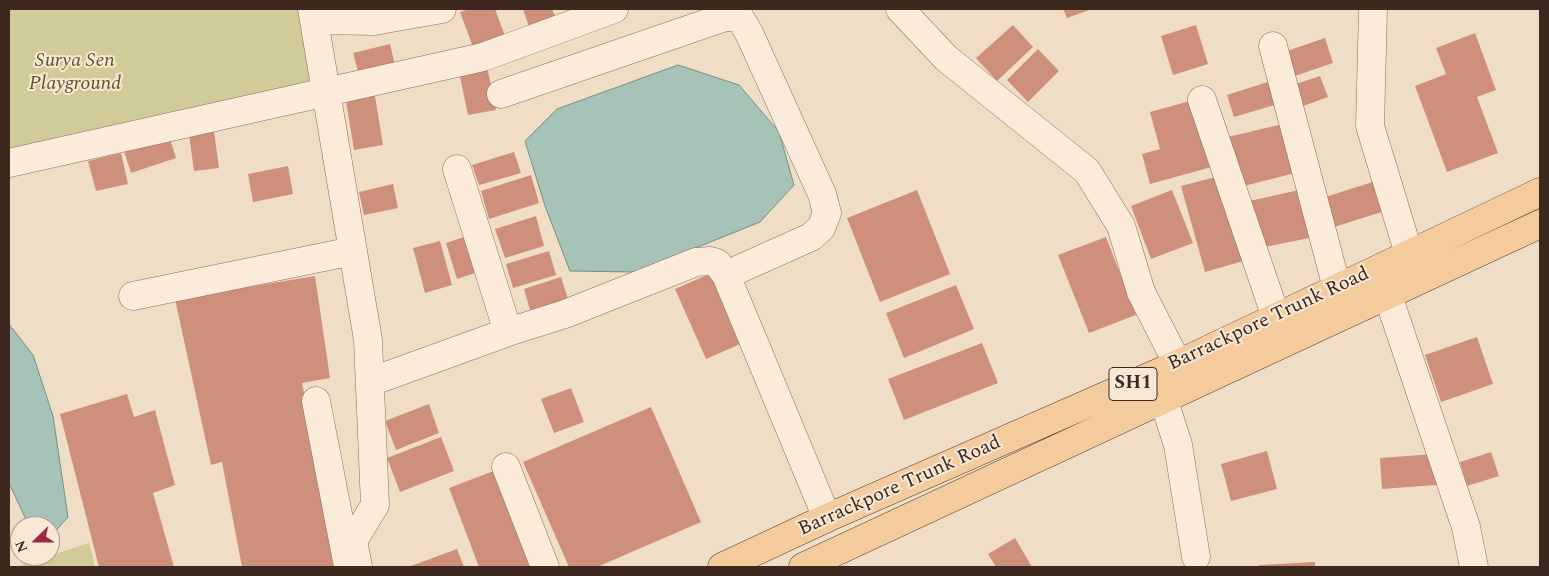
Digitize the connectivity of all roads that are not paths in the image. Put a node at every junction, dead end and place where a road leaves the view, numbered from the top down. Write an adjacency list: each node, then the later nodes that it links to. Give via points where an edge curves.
1 (442, 9): 5 (street, via 374,22)
2 (614, 9): 7 (street, via 483,57)
3 (900, 9): 22 (street, via 946,58 1087,171 1121,226 1141,292)
4 (1373, 9): 15 (street, via 1370,126)
5 (314, 15): 7 (street)
6 (1274, 46): 17 (street)
7 (326, 91): 10 (street); 14 (street)
8 (501, 94): 16 (street, via 725,17 740,18 822,194 827,212 822,228 810,237)
9 (1202, 100): 20 (street)
10 (9, 163)
11 (457, 169): 21 (street)
12 (1540, 192): 15 (main road, Barrackpore Trunk Road / SH1)
13 (1540, 224): 18 (main road, Barrackpore Trunk Road / SH1)
14 (353, 251): 19 (street); 23 (street, via 368,340)
15 (1409, 254): 17 (main road, Barrackpore Trunk Road / SH1)
16 (726, 275): 21 (street, via 717,264 696,262 565,314); 28 (street)
17 (1337, 288): 20 (main road, Barrackpore Trunk Road / SH1)
18 (1387, 293): 24 (main road, Barrackpore Trunk Road / SH1); 35 (street, via 1466,527)
19 (133, 296)
20 (1276, 317): 22 (main road, Barrackpore Trunk Road / SH1)
21 (508, 332): 23 (street)
22 (1178, 364): 24 (street); 28 (main road, Barrackpore Trunk Road / SH1)
23 (370, 382): 32 (street, via 375,505 354,541)
24 (1190, 388): 25 (main road, Barrackpore Trunk Road / SH1)
25 (1164, 400): 29 (street, via 1178,445); 30 (main road, Barrackpore Trunk Road / SH1)
26 (316, 401): 31 (street)
27 (506, 467): 33 (street)
28 (827, 518): 34 (main road, Barrackpore Trunk Road / SH1)
29 (1196, 557)
30 (807, 566)
31 (348, 567)
32 (358, 567)
33 (545, 567)
34 (722, 567)
35 (1474, 567)

